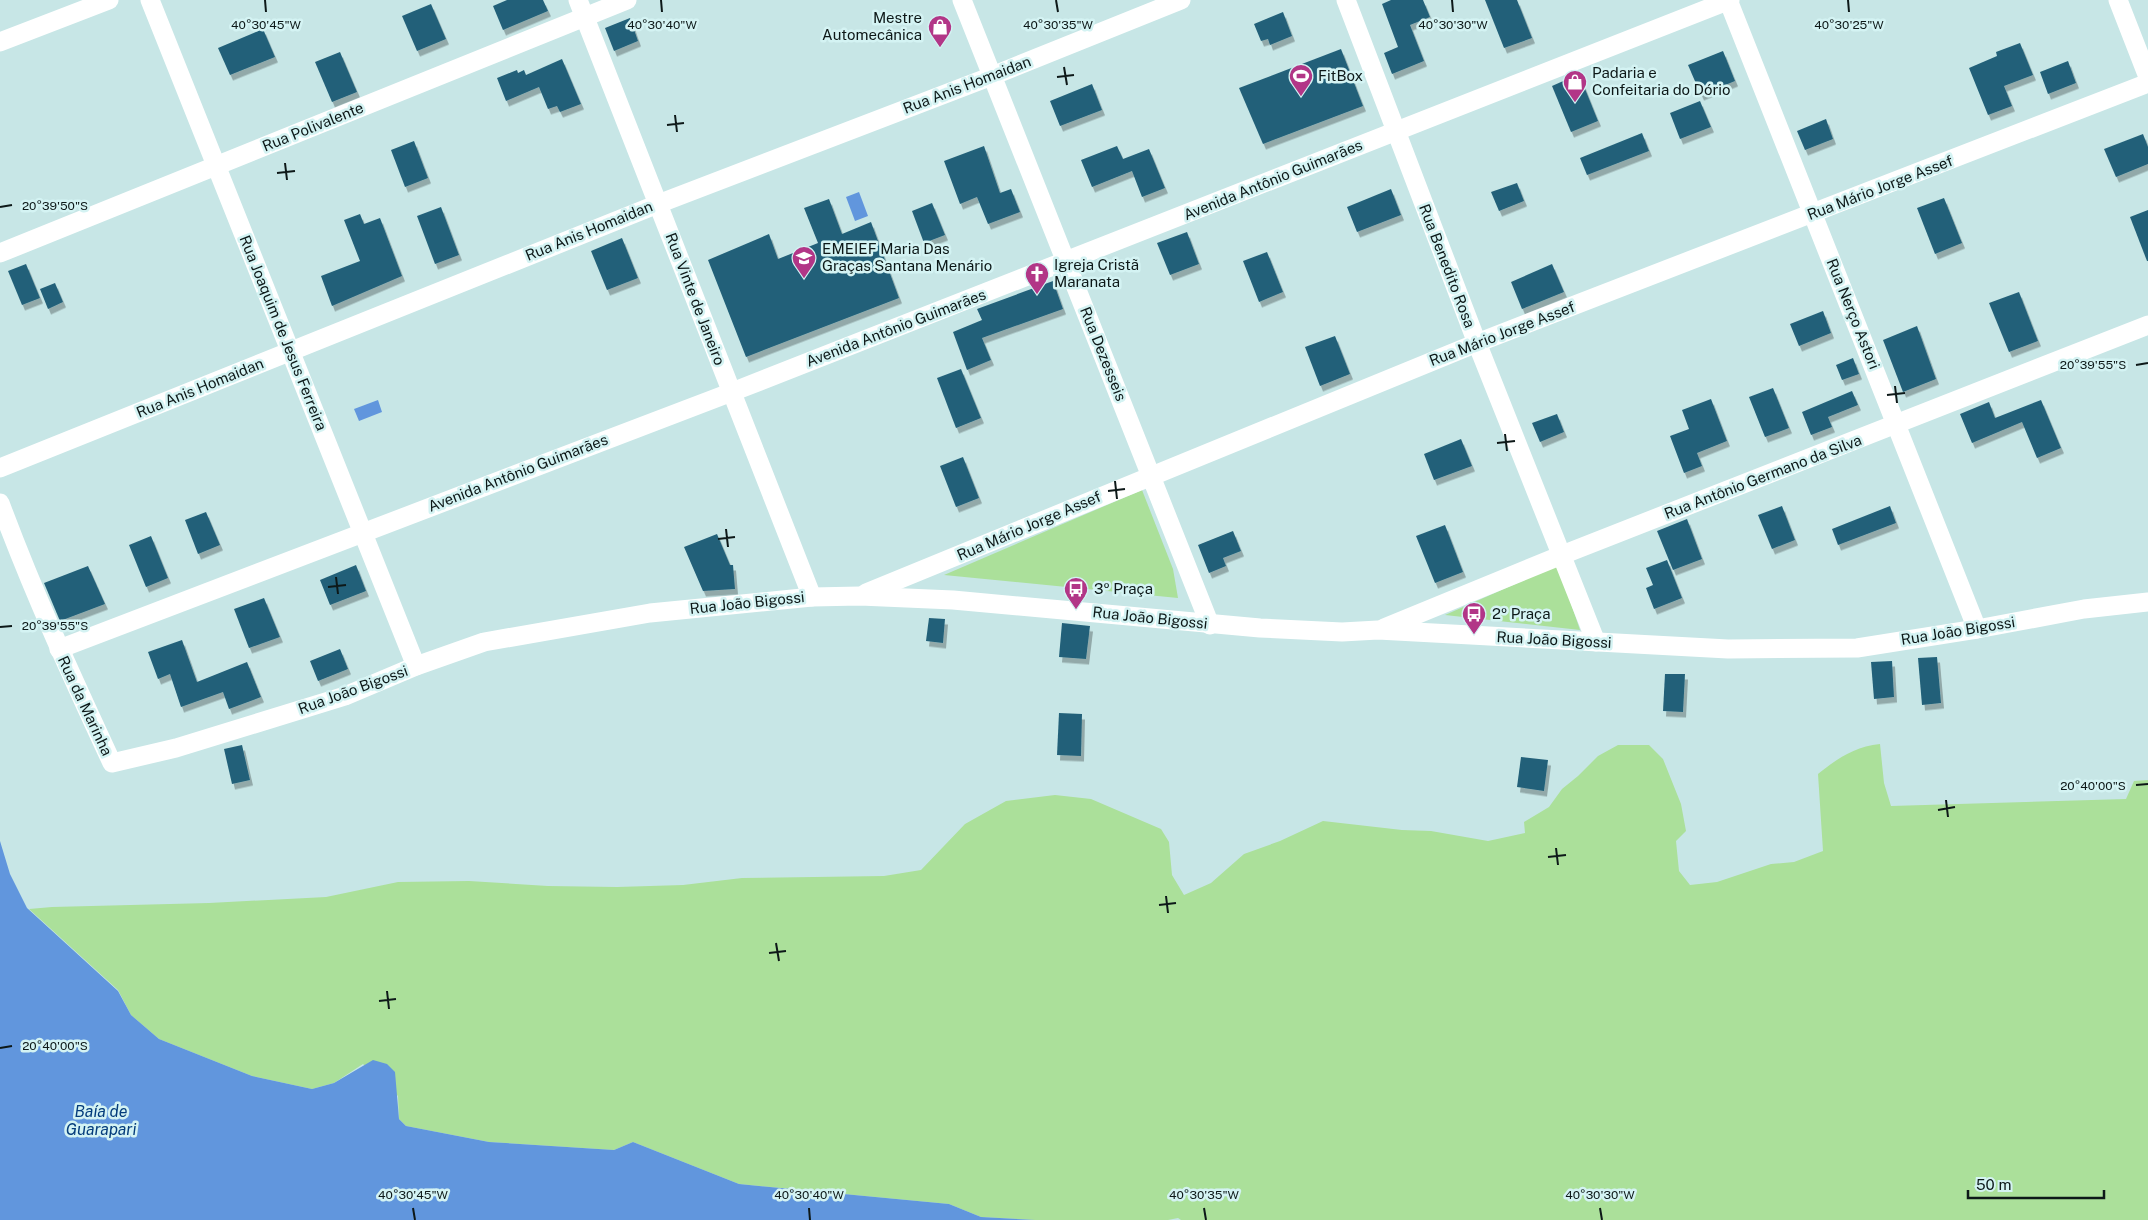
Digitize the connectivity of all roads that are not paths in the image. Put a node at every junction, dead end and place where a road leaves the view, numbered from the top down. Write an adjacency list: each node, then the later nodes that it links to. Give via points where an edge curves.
1 (109, 0): 10 (street)
2 (150, 0): 15 (street, Rua Joaquim de Jesus Ferreira)
3 (627, 0): 9 (street, Rua Polivalente)
4 (962, 0): 11 (street, Rua Dezesseis)
5 (1181, 0): 11 (street, Rua Anis Homaidan)
6 (1346, 0): 14 (street, Rua Benedito Rosa)
7 (1729, 0): 14 (street, Avenida Antônio Guimarães); 17 (street, Rua Nerço Astori)
8 (2118, 0): 12 (street)
9 (581, 8): 15 (street, Rua Polivalente); 16 (street, Rua Vinte de Janeiro)
10 (0, 42)
11 (992, 76): 16 (street, Rua Anis Homaidan); 19 (street, Rua Dezesseis)
12 (2148, 77)
13 (2148, 83): 17 (street, Rua Mário Jorge Assef)
14 (1396, 131): 19 (street, Avenida Antônio Guimarães); 21 (street, Rua Benedito Rosa)
15 (217, 166): 18 (street, Rua Polivalente); 22 (street, Rua Joaquim de Jesus Ferreira)
16 (658, 204): 22 (street, Rua Anis Homaidan); 23 (street, Rua Vinte de Janeiro)
17 (1813, 214): 21 (street, Rua Mário Jorge Assef); 24 (street, Rua Nerço Astori)
18 (0, 253)
19 (1066, 261): 23 (street, Avenida Antônio Guimarães); 26 (street, Rua Dezesseis)
20 (2148, 326): 24 (street, Rua Antônio Germano da Silva)
21 (1477, 343): 26 (street, Rua Mário Jorge Assef); 29 (street, Rua Benedito Rosa)
22 (291, 352): 25 (street, Rua Anis Homaidan); 28 (street, Rua Joaquim de Jesus Ferreira)
23 (732, 392): 28 (street, Avenida Antônio Guimarães); 31 (street, Rua Vinte de Janeiro)
24 (1896, 425): 29 (street, Rua Antônio Germano da Silva); 34 (street, Rua Nerço Astori)
25 (0, 468)
26 (1151, 475): 30 (street, Rua Mário Jorge Assef); 33 (street, Rua Dezesseis)
27 (0, 504): 37 (street, Rua da Marinha)
28 (363, 532): 37 (street, Avenida Antônio Guimarães); 38 (street, Rua Joaquim de Jesus Ferreira)
29 (1562, 555): 35 (street, Rua Antônio Germano da Silva); 36 (street, Rua Benedito Rosa)
30 (860, 596): 31 (street, Rua João Bigossi); 33 (street, Rua João Bigossi, via 962,601)
31 (812, 597): 38 (street, Rua João Bigossi, via 650,613 498,638)
32 (2148, 602): 34 (street, Rua João Bigossi, via 2084,609)
33 (1210, 624): 35 (street, Rua João Bigossi, via 1342,632)
34 (1977, 629): 36 (street, Rua João Bigossi, via 1857,648 1728,649)
35 (1378, 630): 36 (street, Rua João Bigossi)
36 (1596, 642)
37 (59, 649): 39 (street, Rua da Marinha)
38 (416, 666): 39 (street, Rua João Bigossi, via 345,696 176,748)
39 (112, 763)

